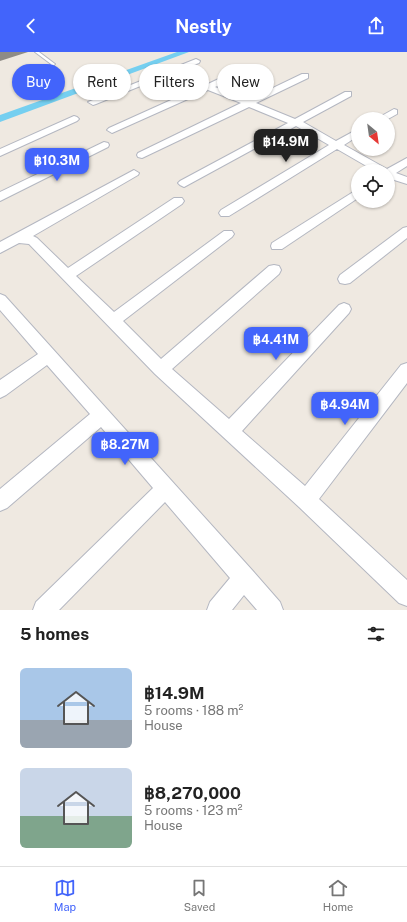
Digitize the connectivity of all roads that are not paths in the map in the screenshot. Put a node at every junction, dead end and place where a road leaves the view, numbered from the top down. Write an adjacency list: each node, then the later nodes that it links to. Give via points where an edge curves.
1 (37, 52): 3 (lane)
2 (196, 61): 4 (street)
3 (53, 64)
4 (189, 64)
5 (305, 76): 12 (street)
6 (217, 83): 8 (street)
7 (139, 84): 11 (street)
8 (209, 87): 12 (street)
9 (348, 94): 14 (street)
10 (180, 100): 15 (street)
11 (93, 102)
12 (249, 104): 14 (street); 20 (street)
13 (74, 119): 19 (street)
14 (295, 122): 18 (street); 27 (street)
15 (112, 130)
16 (351, 136): 18 (street)
17 (104, 145): 28 (street)
18 (336, 145): 22 (street); 31 (street)
19 (0, 153)
20 (142, 155)
21 (407, 161): 23 (street)
22 (370, 164)
23 (395, 169)
24 (134, 174): 34 (street)
25 (395, 177): 26 (street)
26 (407, 181)
27 (184, 183)
28 (0, 197)
29 (351, 198): 35 (street)
30 (178, 201): 38 (street)
31 (225, 213)
32 (407, 231): 39 (street)
33 (228, 234): 42 (street)
34 (22, 237): 36 (street); 38 (street, via 33,241)
35 (277, 246)
36 (0, 248)
37 (274, 270): 44 (street)
38 (67, 275): 42 (street)
39 (345, 279)
40 (2, 305): 43 (street)
41 (344, 309): 48 (street)
42 (114, 320): 44 (street)
43 (48, 355): 46 (street); 47 (street)
44 (161, 368): 48 (street)
45 (407, 370): 50 (street)
46 (0, 390)
47 (101, 416): 49 (street); 51 (street)
48 (230, 432): 50 (street)
49 (165, 489): 52 (street); 54 (street)
50 (306, 500): 53 (street)
51 (0, 501)
52 (244, 578): 55 (street); 56 (street)
53 (407, 595)
54 (44, 610)
55 (218, 610)
56 (272, 610)

